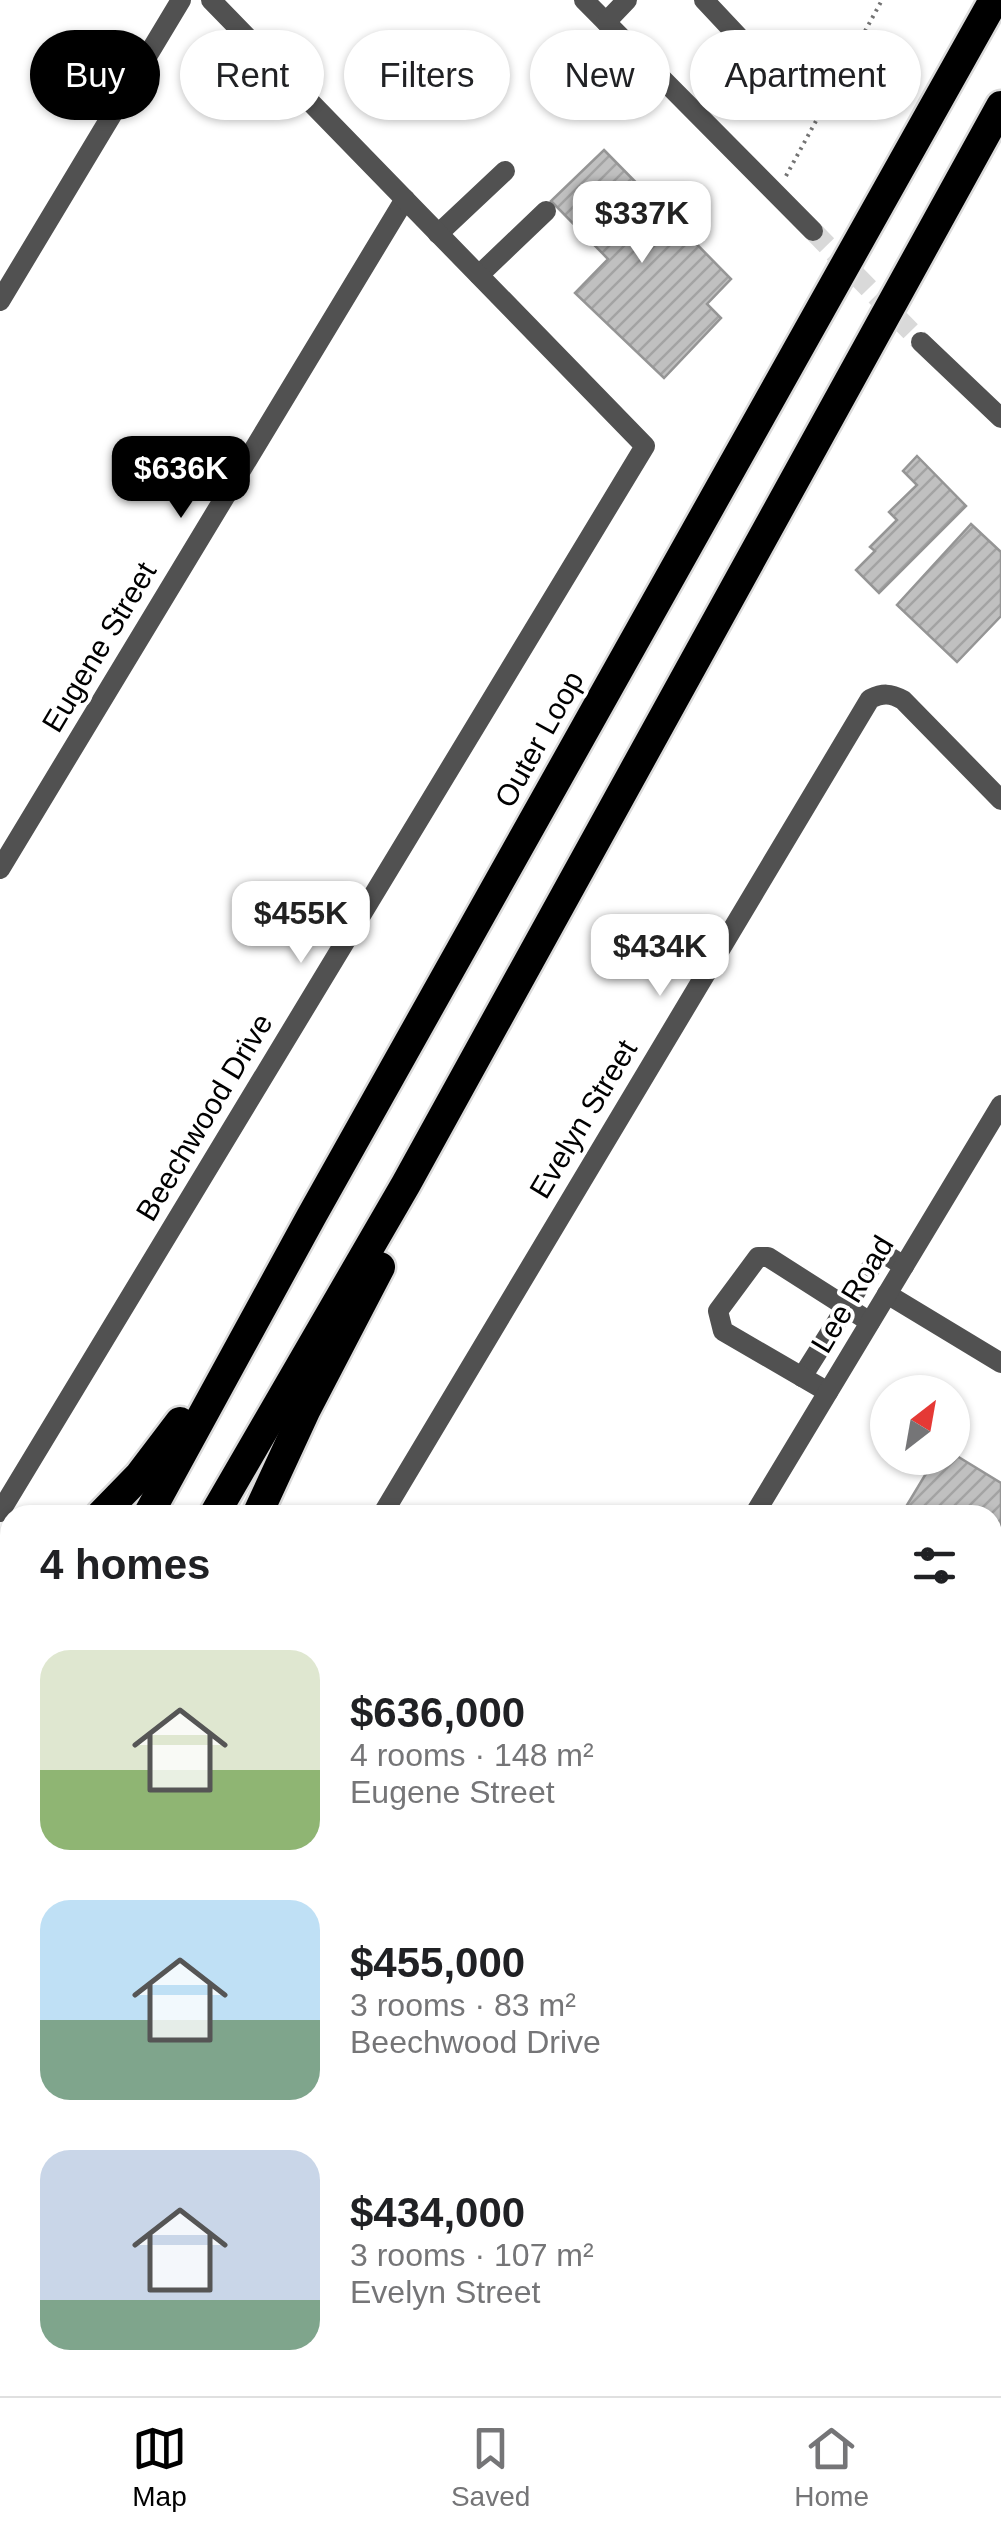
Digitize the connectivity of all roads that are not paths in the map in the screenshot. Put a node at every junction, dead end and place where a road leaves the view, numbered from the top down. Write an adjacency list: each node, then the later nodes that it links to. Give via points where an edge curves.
1 (181, 0): 16 (street)
2 (211, 0): 11 (street)
3 (584, 0): 7 (street)
4 (627, 0): 7 (street)
5 (704, 0): 8 (street)
6 (994, 0): 23 (highway, Outer Loop)
7 (606, 22): 13 (street)
8 (732, 30)
9 (1001, 106): 22 (highway)
10 (505, 171): 14 (street)
11 (405, 199): 14 (street); 20 (street, Eugene Street)
12 (546, 211): 15 (street)
13 (813, 231)
14 (438, 234): 15 (street)
15 (480, 276): 31 (street, Beechwood Drive, via 645,446)
16 (0, 301)
17 (921, 342): 18 (street)
18 (1000, 417)
19 (998, 792): 36 (street, Evelyn Street, via 902,700 892,694 870,700)
20 (0, 869)
21 (1001, 1105): 24 (street, Lee Road)
22 (406, 1184): 34 (highway); 35 (highway, via 385,1257)
23 (311, 1217): 32 (highway, via 163,1448); 33 (highway, Outer Loop)
24 (904, 1266): 25 (street, Lee Road); 26 (street, via 882,1255)
25 (887, 1294): 27 (street, Lee Road); 28 (street)
26 (845, 1306): 27 (street); 29 (street); 29 (street, via 758,1257 718,1311 723,1331)
27 (870, 1322): 30 (street, Lee Road)
28 (1001, 1364)
29 (802, 1376): 30 (street)
30 (828, 1392): 37 (street, Lee Road)
31 (4, 1505)
32 (110, 1505)
33 (153, 1505)
34 (220, 1505)
35 (262, 1505)
36 (388, 1505)
37 (760, 1505)

